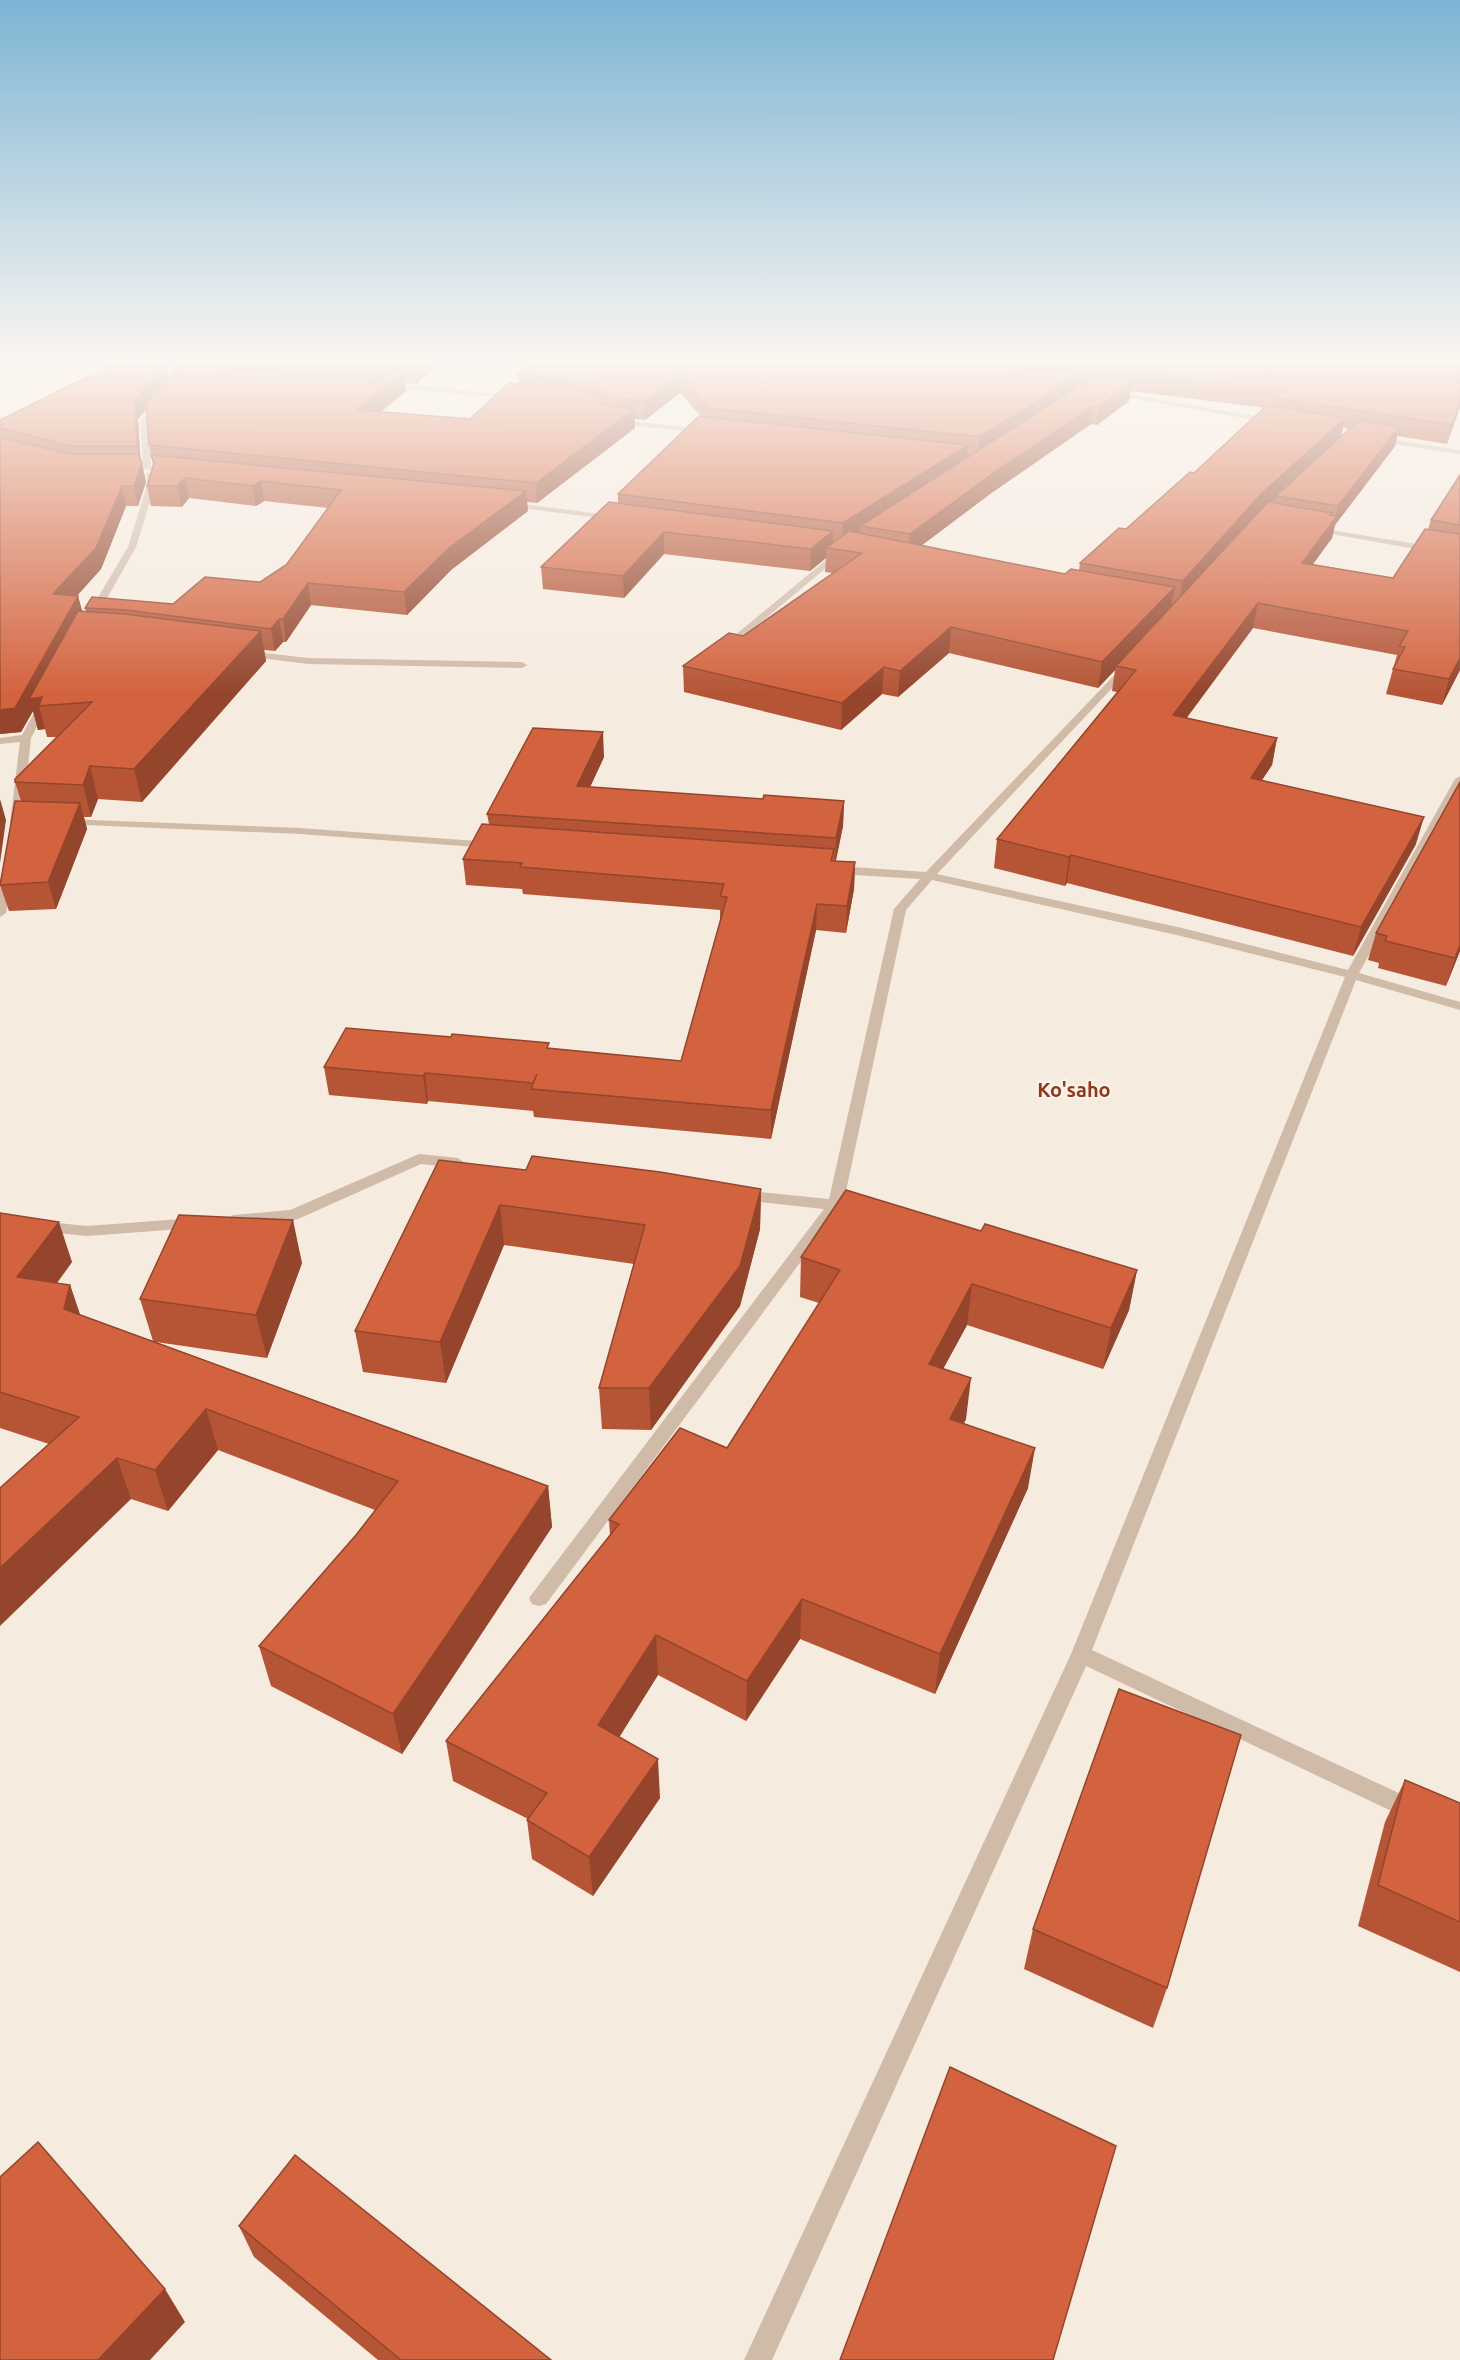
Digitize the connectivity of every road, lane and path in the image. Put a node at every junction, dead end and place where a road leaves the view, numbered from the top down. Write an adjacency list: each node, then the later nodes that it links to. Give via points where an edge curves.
1 (145, 473): 9 (street, via 152,482 132,547)
2 (498, 502): 3 (street)
3 (625, 520)
4 (1308, 527): 8 (street)
5 (833, 548): 6 (street)
6 (845, 549): 7 (street); 10 (street)
7 (856, 552)
8 (1460, 554)
9 (86, 625)
10 (724, 649)
11 (242, 653): 13 (street, via 308,661)
12 (1133, 660): 23 (street)
13 (522, 665)
14 (48, 697): 15 (street)
15 (26, 738): 16 (street); 19 (street)
16 (0, 741)
17 (1460, 779): 25 (street)
18 (52, 821): 20 (street, via 300,831)
19 (20, 824)
20 (503, 846)
21 (8, 867): 24 (street)
22 (824, 869): 23 (street)
23 (929, 876): 25 (street, via 1182,932); 29 (street, via 900,909)
24 (0, 913)
25 (1352, 975): 26 (street); 32 (street)
26 (1460, 1006)
27 (467, 1164): 30 (street, via 419,1159 293,1215 87,1231)
28 (728, 1193): 29 (street)
29 (835, 1205): 31 (street)
30 (0, 1222)
31 (539, 1598)
32 (1081, 1654): 33 (street); 34 (street)
33 (1428, 1817)
34 (758, 2360)

